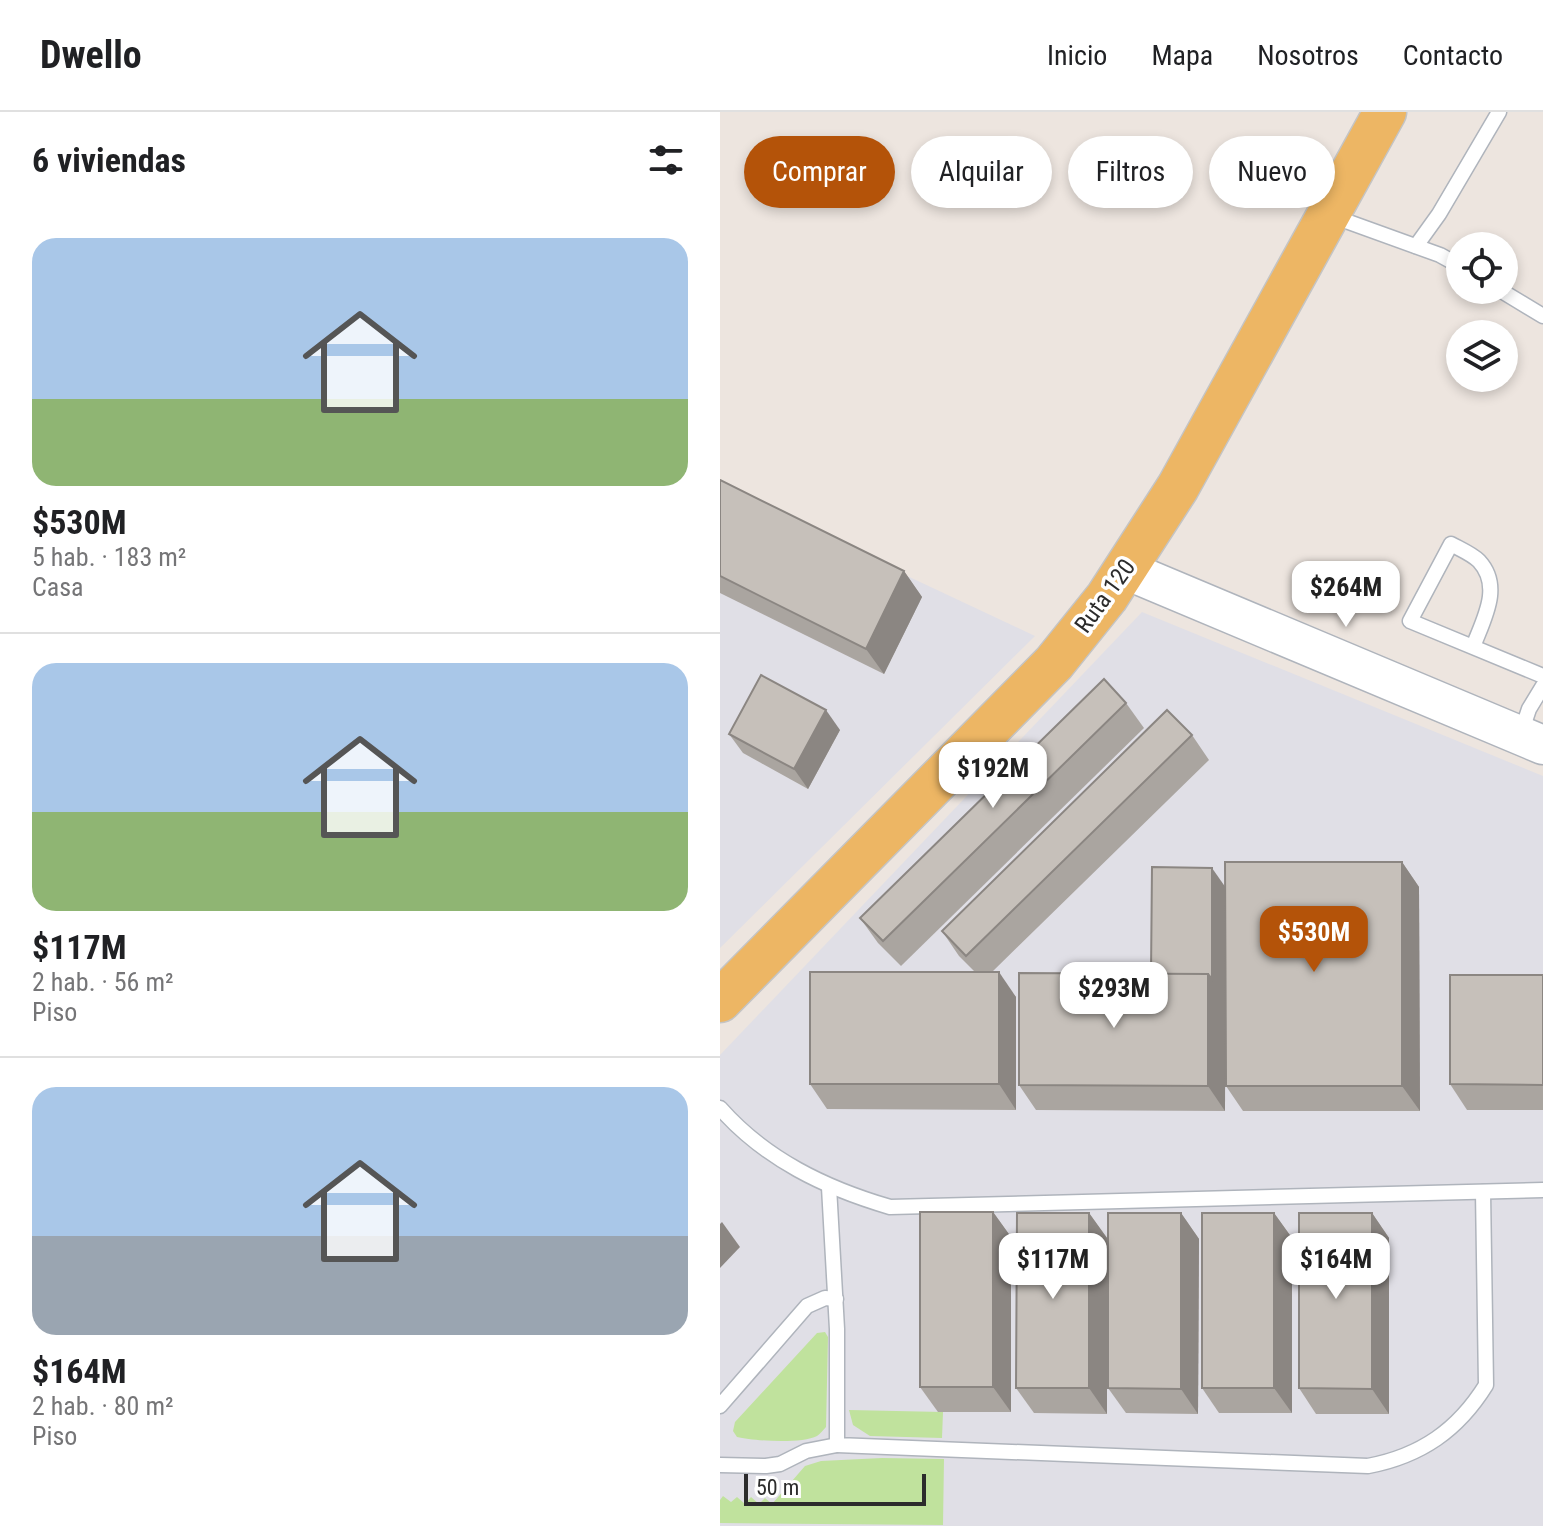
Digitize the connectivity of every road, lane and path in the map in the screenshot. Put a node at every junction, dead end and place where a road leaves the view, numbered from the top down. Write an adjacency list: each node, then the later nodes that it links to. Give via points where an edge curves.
1 (1385, 112): 3 (main road, Ruta 120)
2 (1499, 112): 4 (lane)
3 (1328, 215): 4 (lane); 8 (main road, Ruta 120, via 1178,487)
4 (1416, 246): 5 (lane)
5 (1446, 258)
6 (1518, 301): 7 (lane)
7 (1543, 316)
8 (1126, 570): 12 (street); 13 (main road, Ruta 120, via 1054,663)
9 (1473, 647): 9 (lane, via 1410,621 1451,544 1478,559 1487,572 1492,596); 10 (lane)
10 (1543, 676)
11 (1543, 686): 12 (lane, via 1529,709)
12 (1532, 740)
13 (720, 1001)
14 (720, 1108): 15 (lane, via 773,1155)
15 (829, 1187): 17 (lane, via 890,1207); 18 (lane)
16 (1543, 1190): 17 (lane)
17 (1483, 1192): 20 (lane, via 1486,1385 1442,1437 1407,1456 1368,1466)
18 (836, 1299): 19 (lane, via 807,1306); 20 (lane)
19 (720, 1406)
20 (837, 1445): 21 (lane, via 806,1451 780,1464)
21 (720, 1465)

